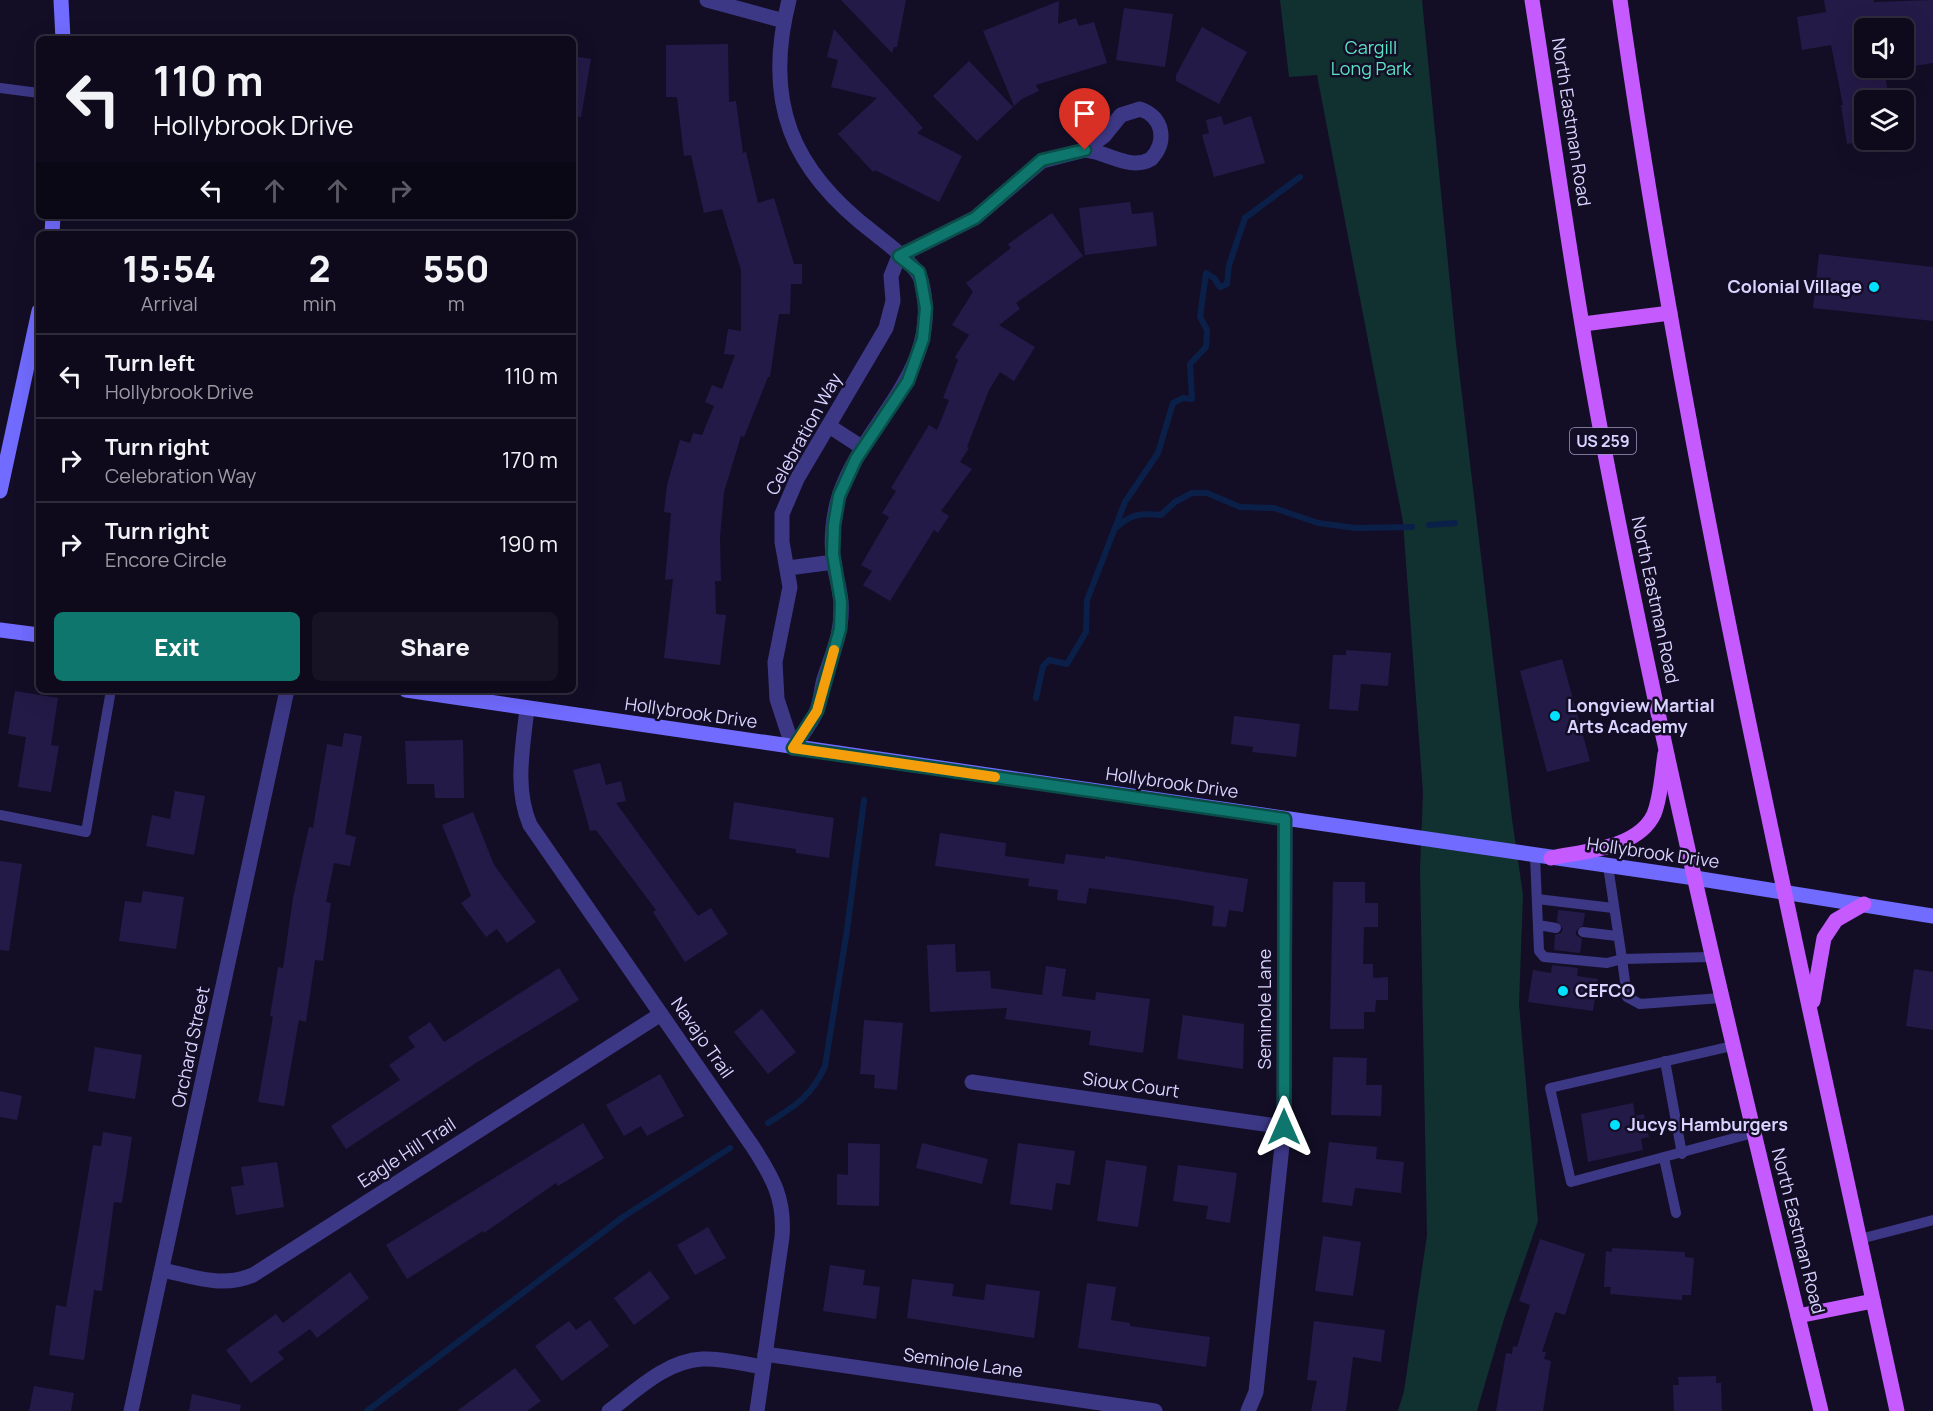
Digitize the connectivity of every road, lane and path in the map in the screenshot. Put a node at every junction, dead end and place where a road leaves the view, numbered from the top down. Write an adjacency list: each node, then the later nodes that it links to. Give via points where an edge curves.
1 (61, 0): 7 (main road)
2 (707, 0): 6 (street)
3 (789, 0): 6 (street)
4 (1532, 0): 13 (main road, North Eastman Road / US 259)
5 (1620, 0): 12 (main road)
6 (784, 21): 11 (street, via 779,52 780,88 789,126 802,156 836,202)
7 (63, 36)
8 (0, 88): 9 (lane)
9 (36, 93)
10 (1085, 150): 10 (street, via 1126,111 1147,111 1161,128 1159,150 1146,162 1128,163); 11 (street, via 1042,160 975,218)
11 (899, 256): 15 (street, Celebration Way, via 891,276 892,301 886,328); 16 (street, via 919,272 926,308 923,339 908,381)
12 (1670, 313): 13 (main road); 33 (main road, via 1724,607)
13 (1583, 324): 26 (main road, North Eastman Road / US 259, via 1605,453)
14 (36, 325): 17 (main road)
15 (829, 426): 16 (street); 19 (street, Celebration Way, via 785,503 781,523)
16 (863, 448): 18 (street, via 837,505)
17 (0, 492)
18 (834, 562): 19 (street); 27 (street, via 841,602 840,629 817,711)
19 (788, 568): 27 (street, Celebration Way, via 789,603 775,662 777,699)
20 (0, 630): 21 (main road)
21 (36, 635)
22 (110, 693): 28 (lane, via 86,832)
23 (286, 693): 57 (street, Orchard Street)
24 (426, 693): 25 (main road, Hollybrook Drive)
25 (527, 708): 27 (main road, Hollybrook Drive); 46 (street, Navajo Trail, via 520,780 530,825)
26 (1666, 745): 30 (main road, via 1657,802 1646,824 1624,841); 32 (main road, North Eastman Road / US 259)
27 (793, 748): 29 (main road, Hollybrook Drive)
28 (0, 815)
29 (1285, 819): 30 (main road, Hollybrook Drive); 50 (street, Seminole Lane)
30 (1543, 857): 31 (main road, Hollybrook Drive); 34 (lane)
31 (1608, 866): 32 (main road, Hollybrook Drive); 36 (lane)
32 (1695, 878): 33 (main road, Hollybrook Drive); 42 (main road, North Eastman Road / US 259)
33 (1786, 892): 35 (main road, Hollybrook Drive); 45 (main road)
34 (1537, 899): 36 (lane); 38 (lane)
35 (1864, 904): 37 (main road, Hollybrook Drive); 45 (main road, via 1836,920 1824,938)
36 (1613, 908): 41 (lane)
37 (1933, 916)
38 (1538, 925): 39 (lane); 43 (lane, via 1539,951 1544,957 1606,963)
39 (1556, 928)
40 (1583, 932): 41 (lane)
41 (1617, 936): 43 (lane)
42 (1711, 957): 43 (lane); 44 (main road, North Eastman Road / US 259)
43 (1622, 959): 44 (lane, via 1627,997 1640,1004)
44 (1721, 998): 47 (main road, North Eastman Road / US 259)
45 (1811, 1010): 56 (main road)
46 (661, 1014): 57 (street, Eagle Hill Trail, via 253,1275 221,1282); 60 (street, Navajo Trail, via 759,1155 780,1198 782,1237)
47 (1732, 1046): 48 (lane); 51 (main road, North Eastman Road / US 259)
48 (1665, 1061): 52 (lane); 53 (lane, via 1550,1088 1571,1182)
49 (972, 1082): 50 (street, Sioux Court)
50 (1284, 1127): 65 (street, Seminole Lane, via 1256,1392)
51 (1754, 1133): 52 (lane); 59 (main road, North Eastman Road / US 259)
52 (1683, 1154): 53 (lane)
53 (1664, 1158): 54 (lane)
54 (1676, 1213)
55 (1933, 1220): 56 (lane)
56 (1860, 1239): 58 (main road)
57 (163, 1270): 61 (street, Orchard Street)
58 (1873, 1301): 59 (main road); 67 (main road)
59 (1798, 1316): 66 (main road, North Eastman Road / US 259)
60 (764, 1360): 62 (street, Seminole Lane, via 682,1363 655,1376); 63 (street, Navajo Trail); 64 (street, Seminole Lane)
61 (131, 1411)
62 (609, 1411)
63 (757, 1411)
64 (1155, 1411)
65 (1248, 1411)
66 (1821, 1411)
67 (1897, 1411)

